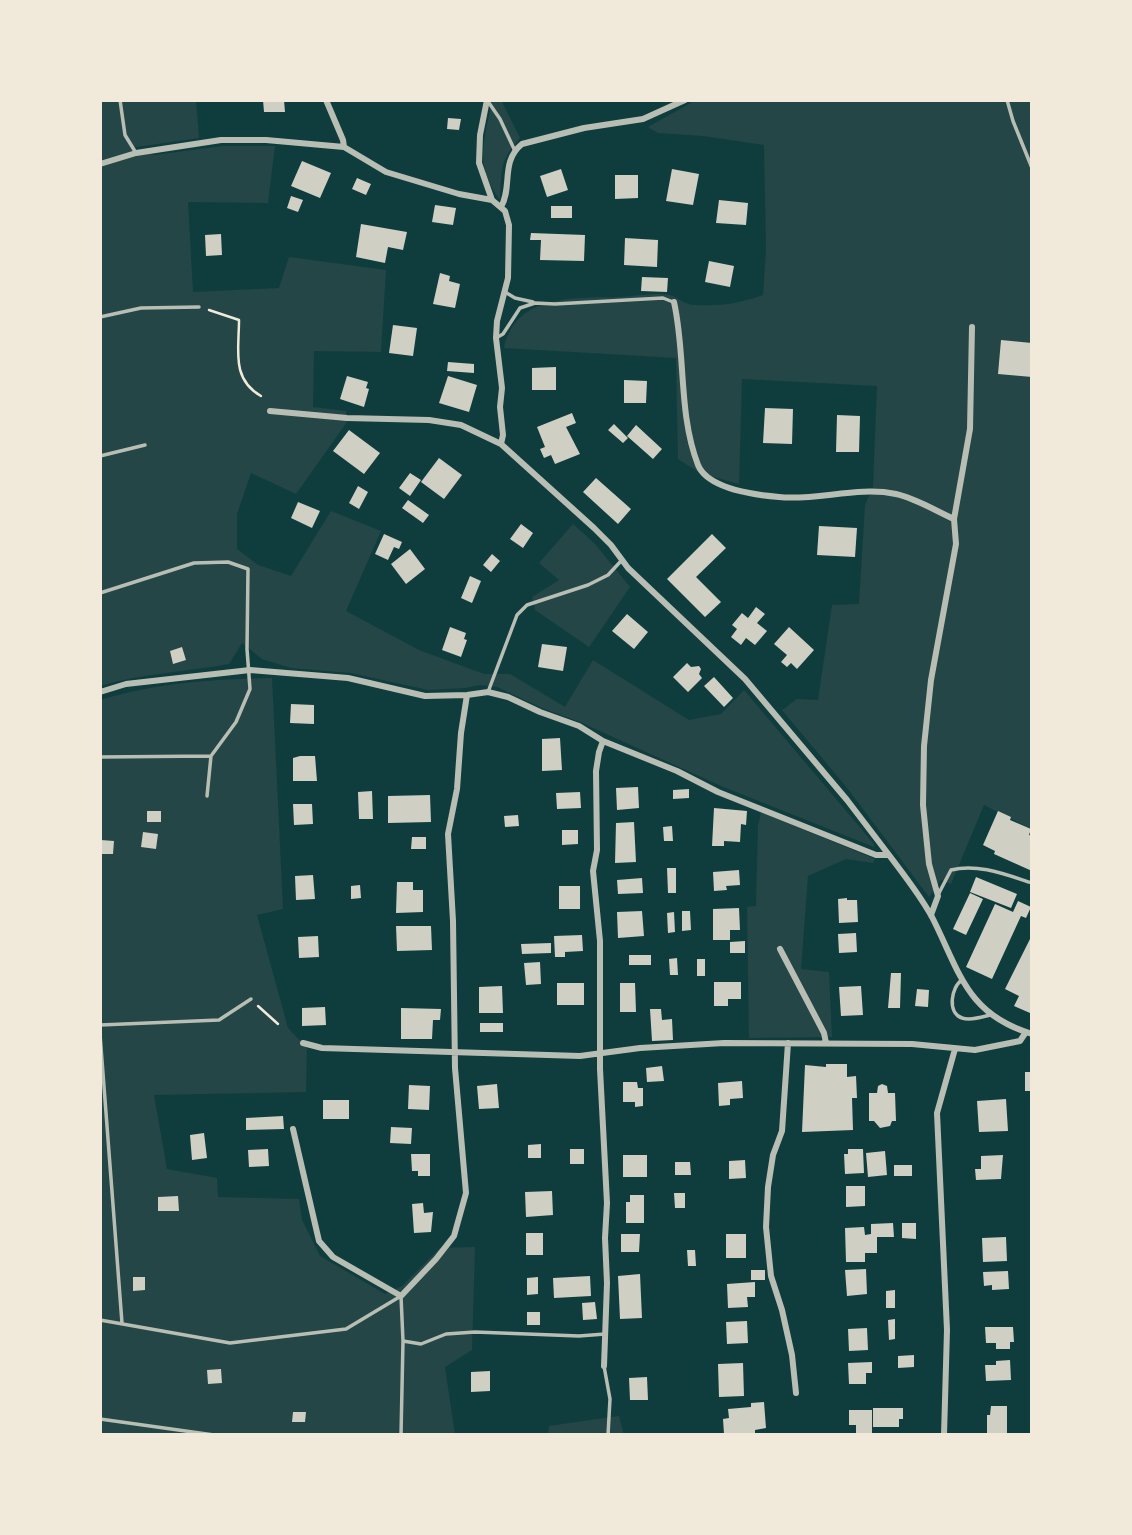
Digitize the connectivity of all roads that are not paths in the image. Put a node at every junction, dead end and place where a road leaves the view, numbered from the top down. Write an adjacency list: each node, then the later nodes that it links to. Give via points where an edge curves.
1 (120, 100): 8 (lane, via 125,135)
2 (326, 100): 6 (street)
3 (488, 100): 7 (lane); 11 (street, via 479,163)
4 (685, 100): 7 (street, via 643,119 550,136)
5 (1007, 100): 10 (lane)
6 (344, 147): 8 (street, via 221,140); 11 (street, via 386,172)
7 (515, 150): 12 (street)
8 (136, 153): 9 (street)
9 (100, 164)
10 (1032, 168)
11 (492, 200): 12 (street)
12 (501, 207): 13 (street, via 509,225)
13 (504, 292): 15 (lane); 19 (street)
14 (674, 302): 15 (lane, via 663,298); 24 (street, via 693,449 700,469 710,478 725,487 780,497 898,494)
15 (536, 303): 19 (lane, via 520,308)
16 (199, 307): 17 (lane, via 141,308)
17 (100, 317)
18 (972, 327): 24 (street, via 970,429)
19 (496, 338): 21 (street, via 502,388)
20 (270, 411): 21 (street, via 429,420 461,425)
21 (501, 444): 25 (street, via 594,528)
22 (145, 445): 23 (lane)
23 (100, 456)
24 (954, 519): 37 (street, via 956,544 924,746 923,805)
25 (621, 561): 28 (lane, via 608,575 588,585 527,605 517,615); 35 (street, via 745,679)
26 (100, 593): 27 (lane, via 194,563 228,562 248,569)
27 (250, 670): 29 (street, via 126,684); 30 (street, via 348,678 425,696); 32 (lane, via 250,689 236,722)
28 (488, 691): 30 (street); 31 (street, via 579,726)
29 (100, 692)
30 (467, 695): 52 (street, via 448,834)
31 (603, 741): 35 (street, via 876,855); 53 (street, via 596,771 593,871 600,941)
32 (211, 756): 33 (lane); 34 (lane)
33 (100, 757)
34 (207, 796)
35 (889, 855): 38 (street)
36 (1032, 883): 37 (lane, via 963,867 951,870)
37 (938, 896): 38 (street)
38 (931, 915): 42 (street)
39 (100, 947): 41 (lane)
40 (780, 948): 50 (street)
41 (100, 969)
42 (962, 981): 44 (street); 44 (lane, via 952,995 955,1012 961,1018)
43 (251, 999): 45 (lane, via 219,1020)
44 (990, 1015): 46 (street)
45 (100, 1025)
46 (1029, 1033): 51 (street, via 1005,1045)
47 (100, 1034): 57 (lane)
48 (303, 1043): 52 (street, via 323,1048)
49 (789, 1043): 50 (street); 53 (street, via 724,1042); 61 (street, via 785,1110 773,1155 766,1227 771,1276 787,1332)
50 (826, 1043): 51 (street)
51 (955, 1049): 66 (street, via 937,1113 947,1330)
52 (455, 1053): 53 (street); 55 (street, via 466,1194 454,1236)
53 (600, 1054): 58 (street, via 607,1203)
54 (293, 1129): 55 (street, via 319,1241 333,1257)
55 (401, 1296): 57 (lane, via 346,1329 230,1343); 59 (lane)
56 (100, 1320): 57 (lane)
57 (122, 1323)
58 (605, 1334): 59 (lane, via 475,1332 446,1334 421,1344); 60 (street)
59 (403, 1341): 64 (lane)
60 (604, 1366): 65 (lane, via 610,1399)
61 (796, 1393)
62 (100, 1419): 63 (lane)
63 (214, 1435)
64 (401, 1435)
65 (608, 1435)
66 (944, 1435)

